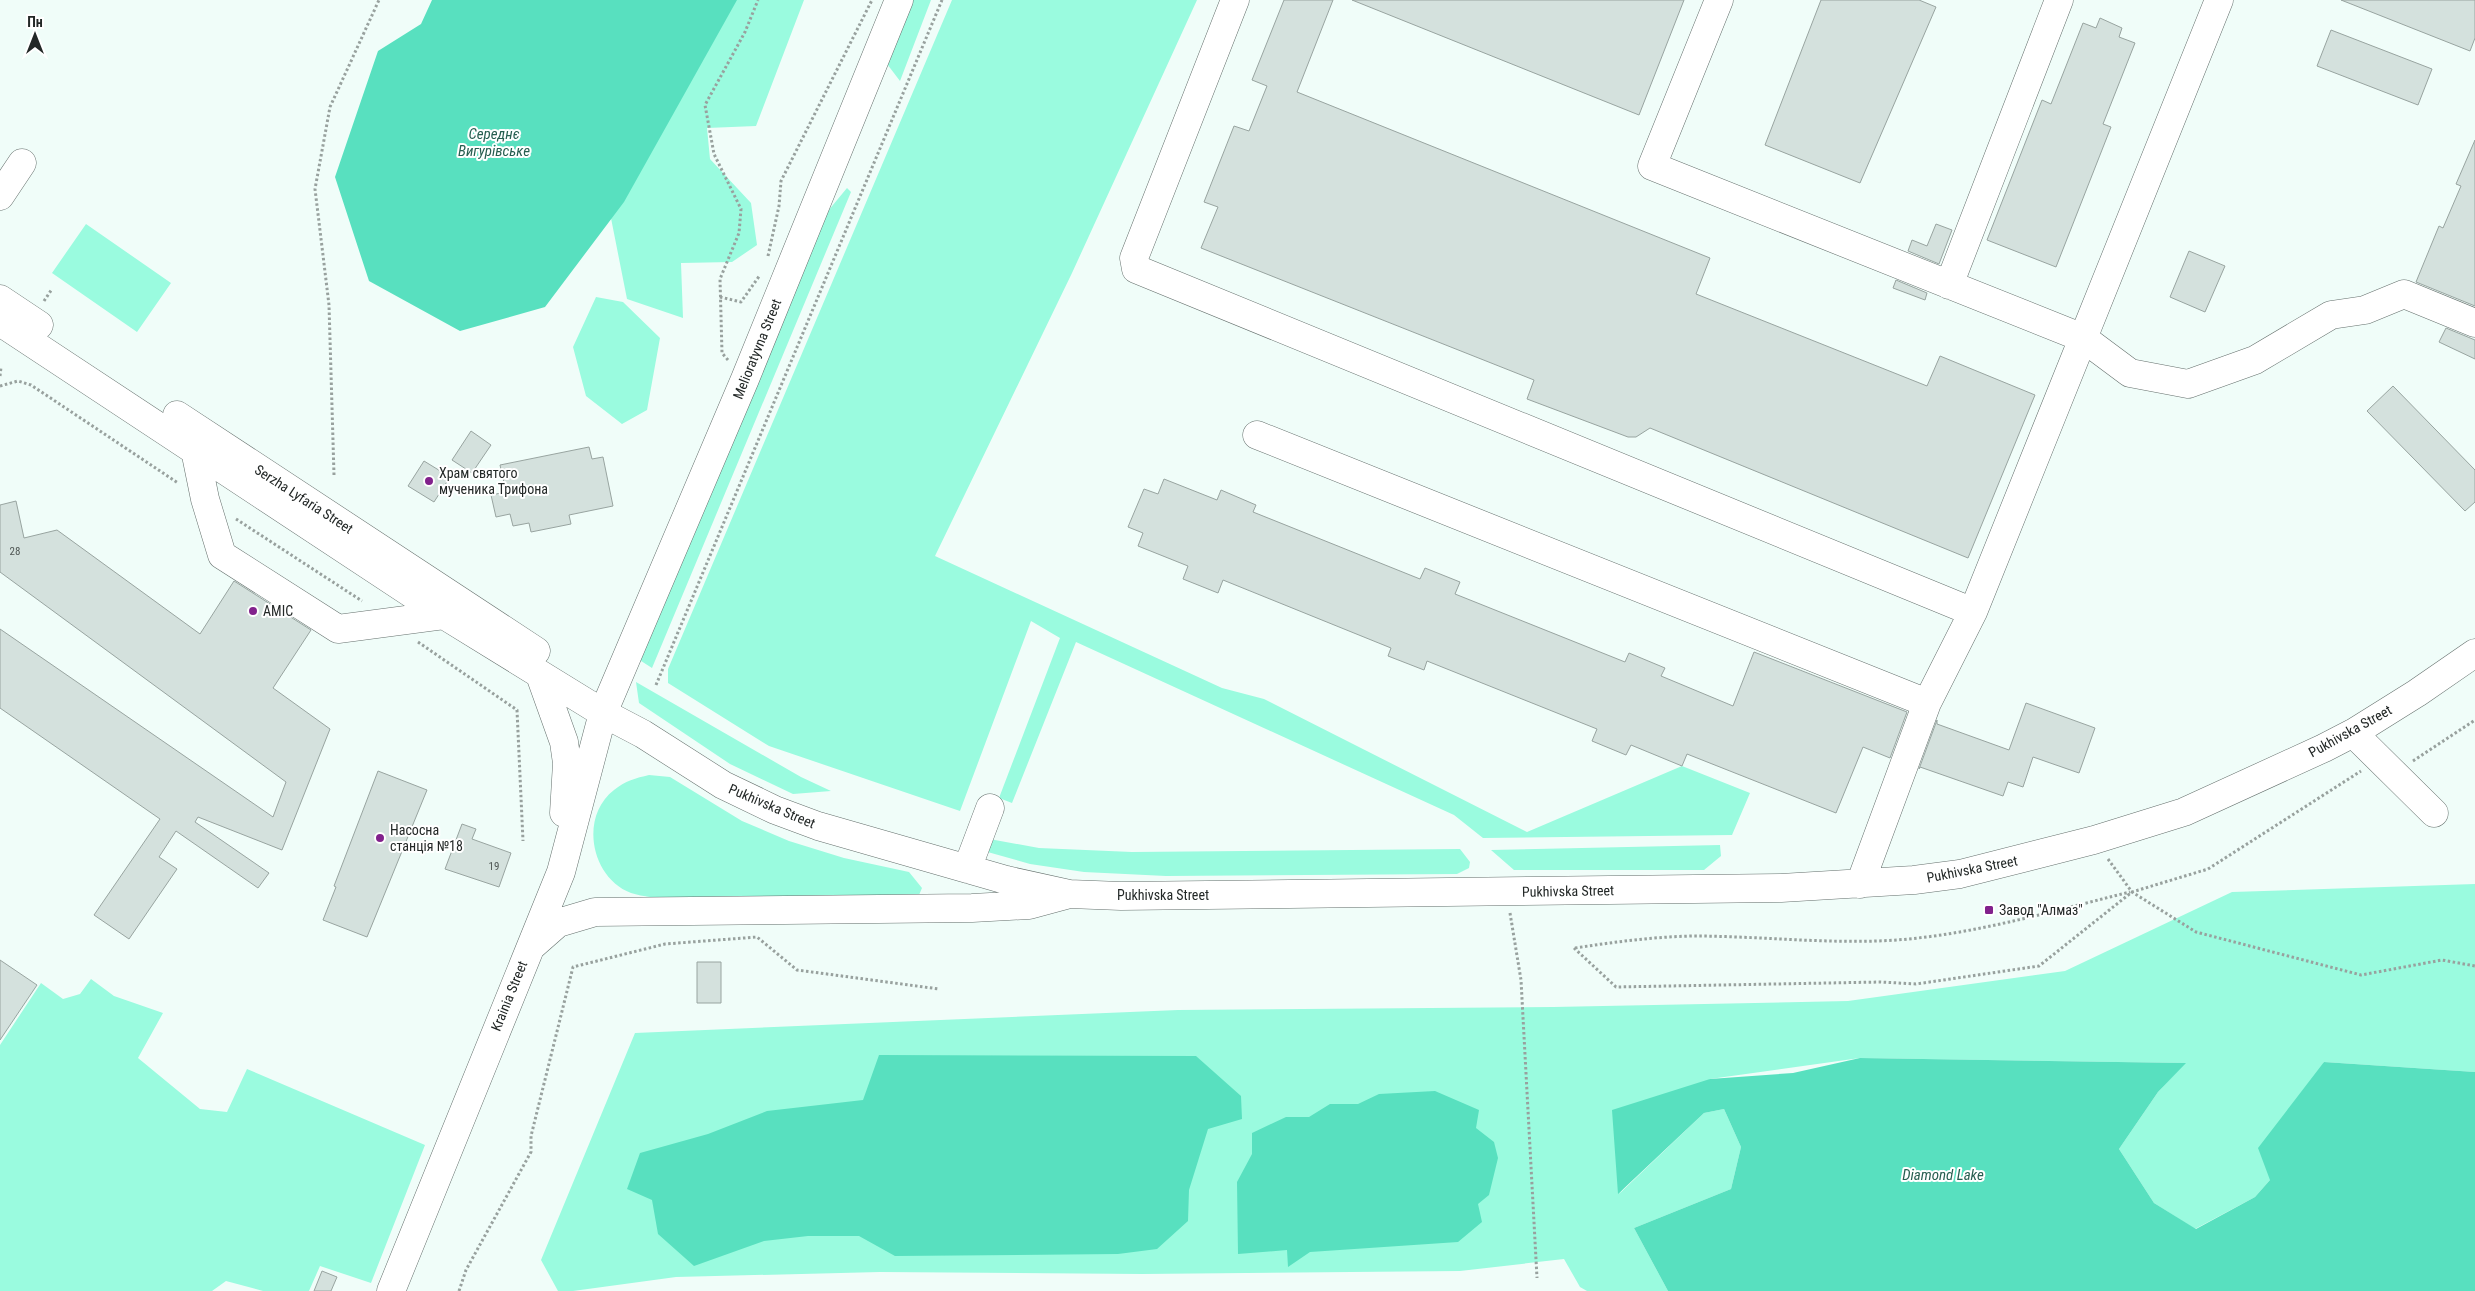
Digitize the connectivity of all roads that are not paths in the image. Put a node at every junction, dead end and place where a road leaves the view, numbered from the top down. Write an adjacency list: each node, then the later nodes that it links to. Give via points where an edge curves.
1 (900, 0): 20 (street, Melioratyvna Street, via 745,379)
2 (1235, 0): 15 (street, via 1134,258 1136,269)
3 (1719, 0): 8 (street, via 1652,166)
4 (2059, 0): 8 (street)
5 (2219, 0): 12 (street)
6 (22, 163): 7 (street)
7 (0, 196)
8 (1948, 285): 12 (street)
9 (0, 300): 20 (street, Serzha Lyfaria Street, via 550,660)
10 (0, 322): 14 (street, Serzha Lyfaria Street)
11 (2475, 323): 12 (street, via 2404,294 2365,310 2331,316 2255,360 2188,384 2130,373)
12 (2083, 338): 15 (street)
13 (1257, 435): 19 (street)
14 (195, 450): 16 (street, Serzha Lyfaria Street); 16 (street, via 205,499 222,555 338,629)
15 (1973, 612): 19 (street)
16 (444, 615): 18 (street, Serzha Lyfaria Street)
17 (2475, 653): 21 (street, Pukhivska Street)
18 (540, 675): 20 (street, Serzha Lyfaria Street); 25 (street, via 564,742 567,763)
19 (1927, 703): 26 (street)
20 (606, 705): 24 (street, Pukhivska Street, via 644,734 723,784 775,810 818,826); 25 (street, Krainia Street)
21 (2353, 732): 23 (street); 26 (street, Pukhivska Street, via 2184,812 2094,840 1960,874)
22 (990, 808): 24 (street)
23 (2434, 813)
24 (967, 869): 27 (street, Pukhivska Street)
25 (561, 872): 28 (street, Krainia Street)
26 (1860, 884): 27 (street, Pukhivska Street, via 1507,892)
27 (1069, 894): 28 (street, via 1029,905 972,908 595,912 558,923)
28 (530, 948): 29 (street, Krainia Street)
29 (391, 1291)

